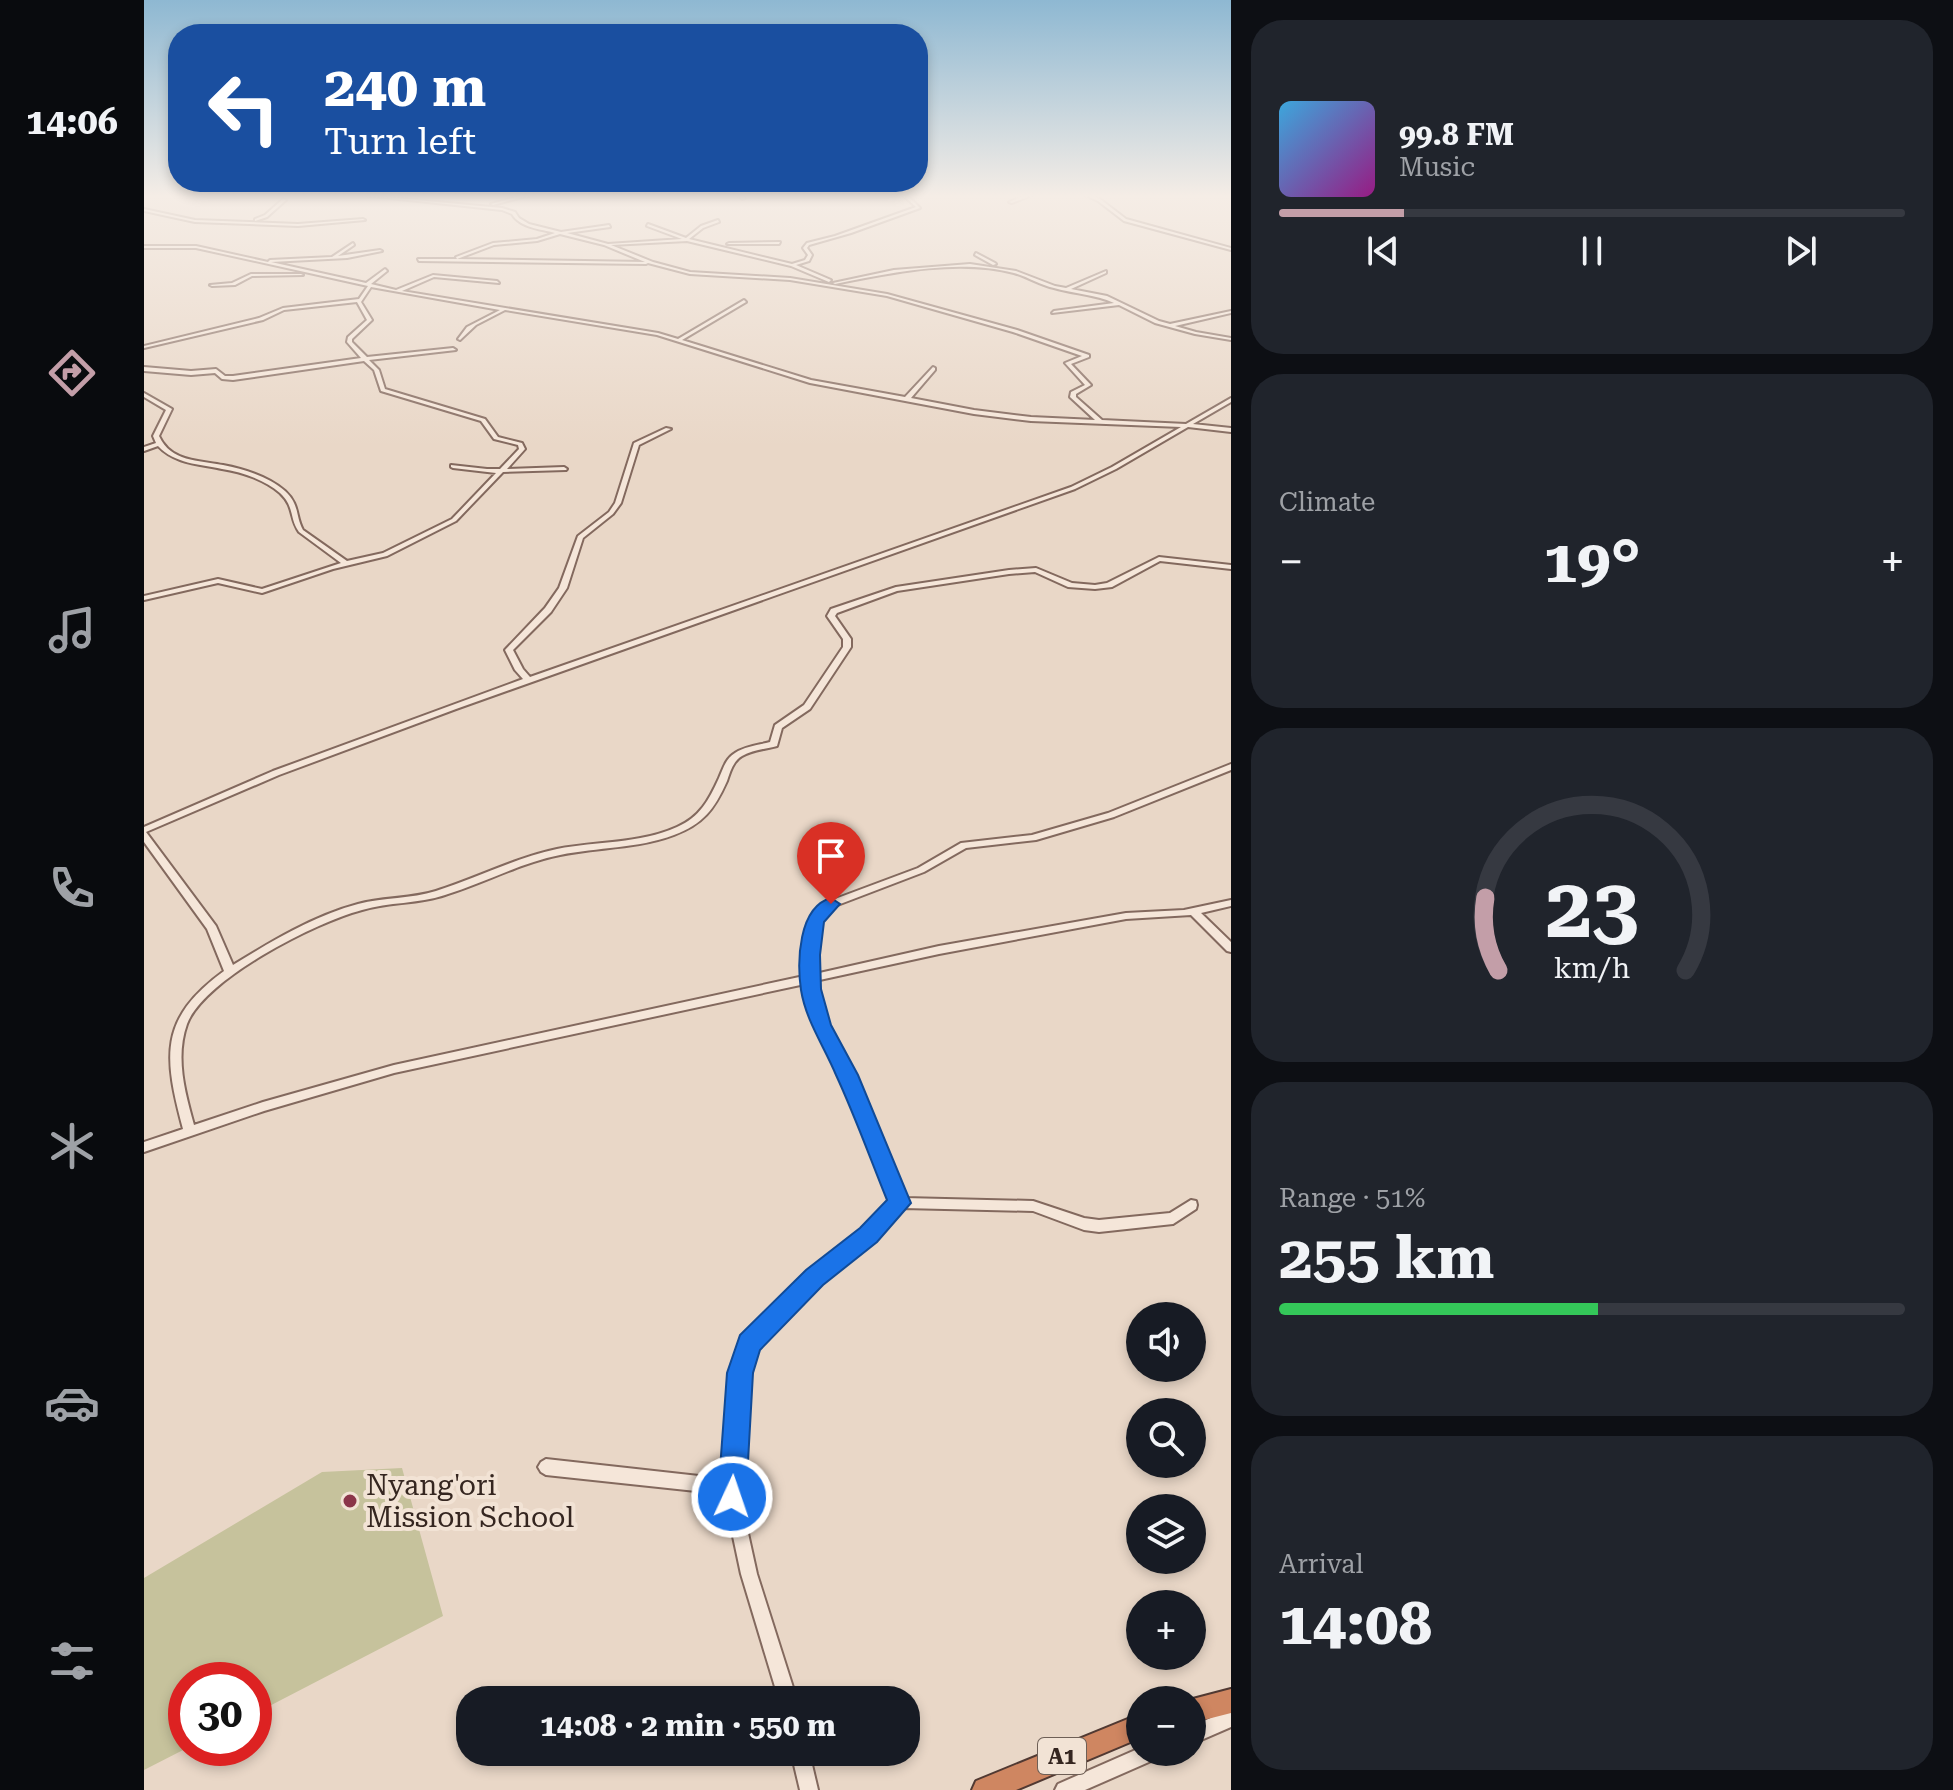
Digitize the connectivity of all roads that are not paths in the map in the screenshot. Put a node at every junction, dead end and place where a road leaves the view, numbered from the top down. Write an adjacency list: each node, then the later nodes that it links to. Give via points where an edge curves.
1 (244, 279): 13 (street)
2 (335, 279): 14 (street)
3 (376, 279): 14 (street)
4 (427, 279): 16 (street)
5 (461, 279): 11 (street)
6 (782, 279): 12 (street)
7 (820, 279): 12 (street)
8 (858, 279): 12 (street)
9 (1033, 279): 15 (street)
10 (1090, 279): 15 (street)
11 (497, 282)
12 (832, 284): 35 (street, via 1084,353 1087,356 1068,363 1088,385 1073,397)
13 (212, 285)
14 (369, 286): 16 (street); 17 (street)
15 (1066, 290): 19 (street)
16 (395, 291): 20 (street)
17 (359, 300): 27 (street, via 283,309); 29 (street, via 370,320 349,342)
18 (744, 301): 26 (street)
19 (1121, 303): 21 (street); 23 (street)
20 (504, 309): 24 (street, via 467,328); 26 (street)
21 (1054, 312)
22 (1231, 312): 23 (street)
23 (1170, 326): 25 (street)
24 (460, 339)
25 (1231, 339)
26 (679, 340): 33 (street, via 810,381)
27 (144, 347)
28 (453, 350): 29 (street)
29 (365, 358): 30 (street, via 233,378 216,371); 43 (street, via 383,390 483,420 496,438 522,446)
30 (144, 369)
31 (933, 369): 33 (street)
32 (144, 395): 39 (street, via 169,409 156,436)
33 (909, 400): 35 (street, via 1012,417)
34 (1231, 400): 36 (street)
35 (1102, 422): 36 (street)
36 (1184, 425): 38 (street); 47 (street, via 1128,462 1073,488)
37 (668, 429): 47 (street, via 636,444 618,503 580,537 563,588 509,650)
38 (1231, 430)
39 (158, 444): 40 (street); 44 (street, via 176,456 230,468 282,491 303,534)
40 (144, 449)
41 (453, 466): 43 (street)
42 (564, 469): 43 (street)
43 (501, 470): 44 (street, via 470,506 438,530 385,555)
44 (346, 564): 46 (street, via 262,591 218,581)
45 (1231, 567): 53 (street, via 1159,559 1095,587 1071,585 1036,570 1009,572 896,589 834,611 831,616 847,647 818,693 778,727 774,744 732,759 699,821 640,841 545,855 430,896 345,911)
46 (144, 598)
47 (528, 680): 49 (street, via 276,773)
48 (1231, 767): 54 (street, via 1111,815 1033,838 964,845 921,870 831,904 815,921)
49 (144, 832): 53 (street, via 212,928)
50 (1231, 903): 51 (street)
51 (1194, 912): 52 (street); 54 (street, via 1126,916)
52 (1231, 948)
53 (230, 972): 55 (street, via 201,992 178,1035 177,1092)
54 (809, 979): 55 (street, via 394,1069); 57 (street, via 821,1025)
55 (190, 1131): 56 (street)
56 (144, 1147)
57 (900, 1203): 58 (street, via 1044,1207 1099,1226 1173,1218); 60 (street, via 869,1235 814,1277 749,1344 740,1373)
58 (1191, 1205)
59 (546, 1467): 60 (street)
60 (732, 1487): 61 (street, via 749,1574)
61 (784, 1686)
62 (1229, 1709): 63 (highway); 64 (street)
63 (1206, 1710)
64 (1206, 1725)
65 (1126, 1732): 69 (highway, A1)
66 (1126, 1763): 70 (street)
67 (803, 1766): 68 (street)
68 (809, 1790)
69 (985, 1790)
70 (1064, 1790)

